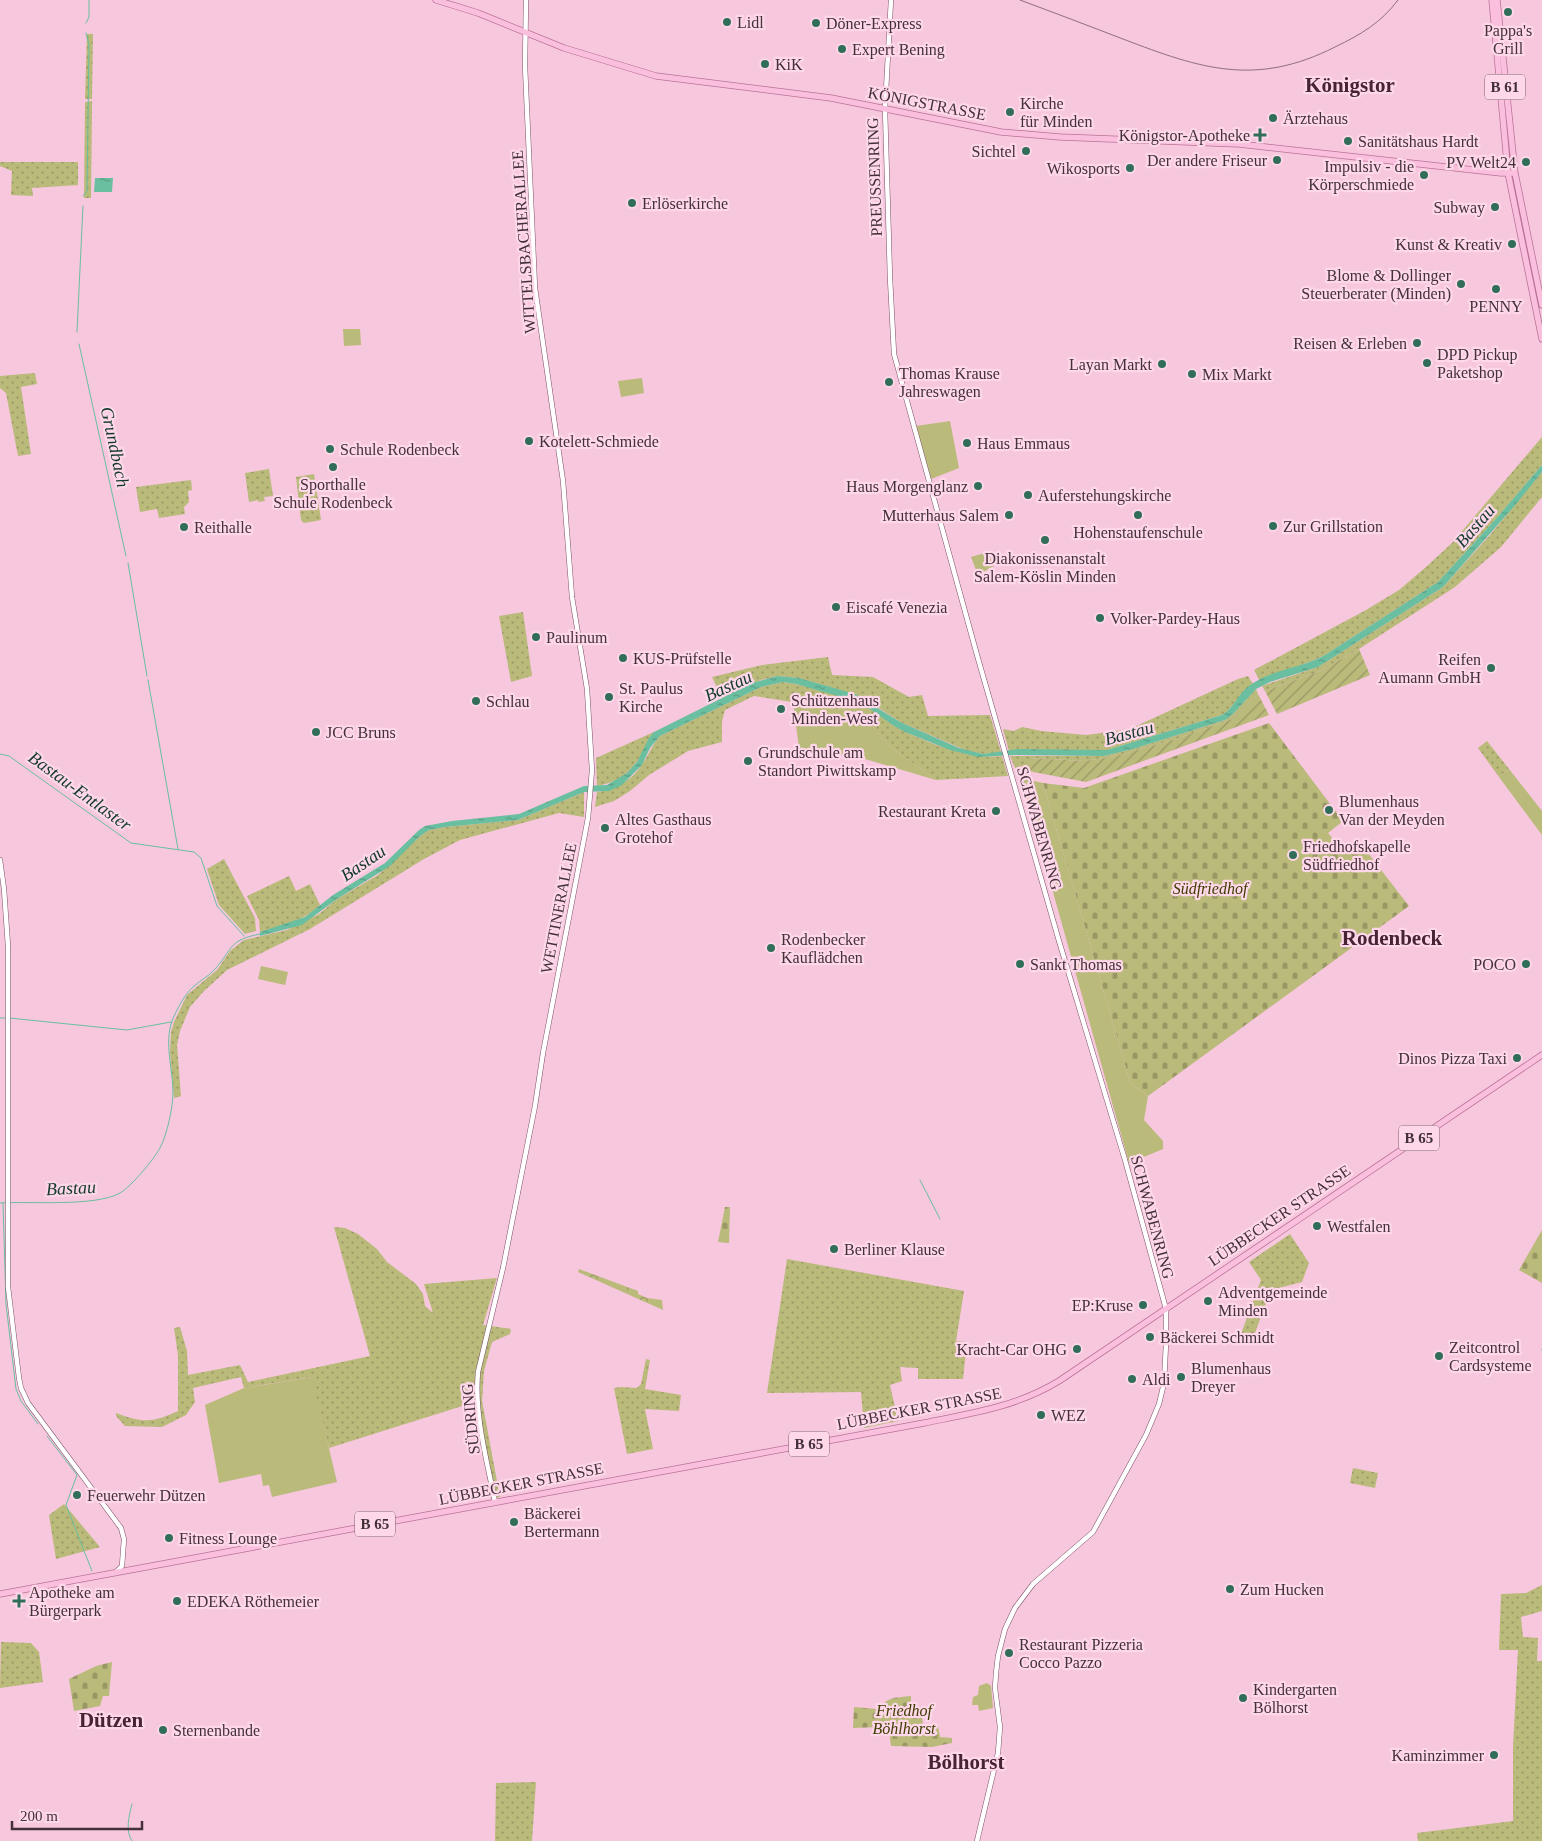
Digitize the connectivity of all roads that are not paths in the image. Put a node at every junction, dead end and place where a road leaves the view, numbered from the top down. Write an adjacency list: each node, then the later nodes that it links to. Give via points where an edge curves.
1 (436, 0): 6 (main road, KÖNIGSTRASSE)
2 (526, 0): 6 (street, WITTELSBACHERALLEE)
3 (891, 0): 7 (street, PREUSSENRING)
4 (1492, 0): 8 (main road, B 61)
5 (1497, 0): 9 (main road, B 61)
6 (526, 33): 7 (main road, KÖNIGSTRASSE, via 656,76 831,98); 13 (street, WITTELSBACHERALLEE, via 535,288)
7 (885, 109): 8 (main road, KÖNIGSTRASSE, via 1022,134 1239,144); 12 (street, PREUSSENRING)
8 (1508, 173): 9 (main road, KÖNIGSTRASSE); 11 (main road, B 61)
9 (1515, 173): 10 (main road, B 61)
10 (1542, 306)
11 (1542, 339)
12 (894, 354): 16 (street, SCHWABENRING)
13 (562, 481): 17 (street, WETTINERALLEE, via 572,597 588,689 592,770 588,818 535,1106)
14 (0, 860): 19 (street, via 7,917 10,1306 21,1388 33,1410 121,1528 123,1559)
15 (1542, 1055): 16 (main road, LÜBBECKER STRASSE / B 65)
16 (1166, 1309): 18 (main road, LÜBBECKER STRASSE / B 65, via 1045,1389 993,1409); 21 (street, SCHWABENRING, via 1164,1383 1146,1435 1093,1532 1033,1584 1015,1608 1005,1629 996,1673 1000,1726 998,1753)
17 (487, 1334): 18 (street, SÜDRING, via 477,1388)
18 (495, 1502): 19 (main road, LÜBBECKER STRASSE / B 65)
19 (116, 1572): 20 (main road, LÜBBECKER STRASSE / B 65)
20 (0, 1594)
21 (977, 1841)

